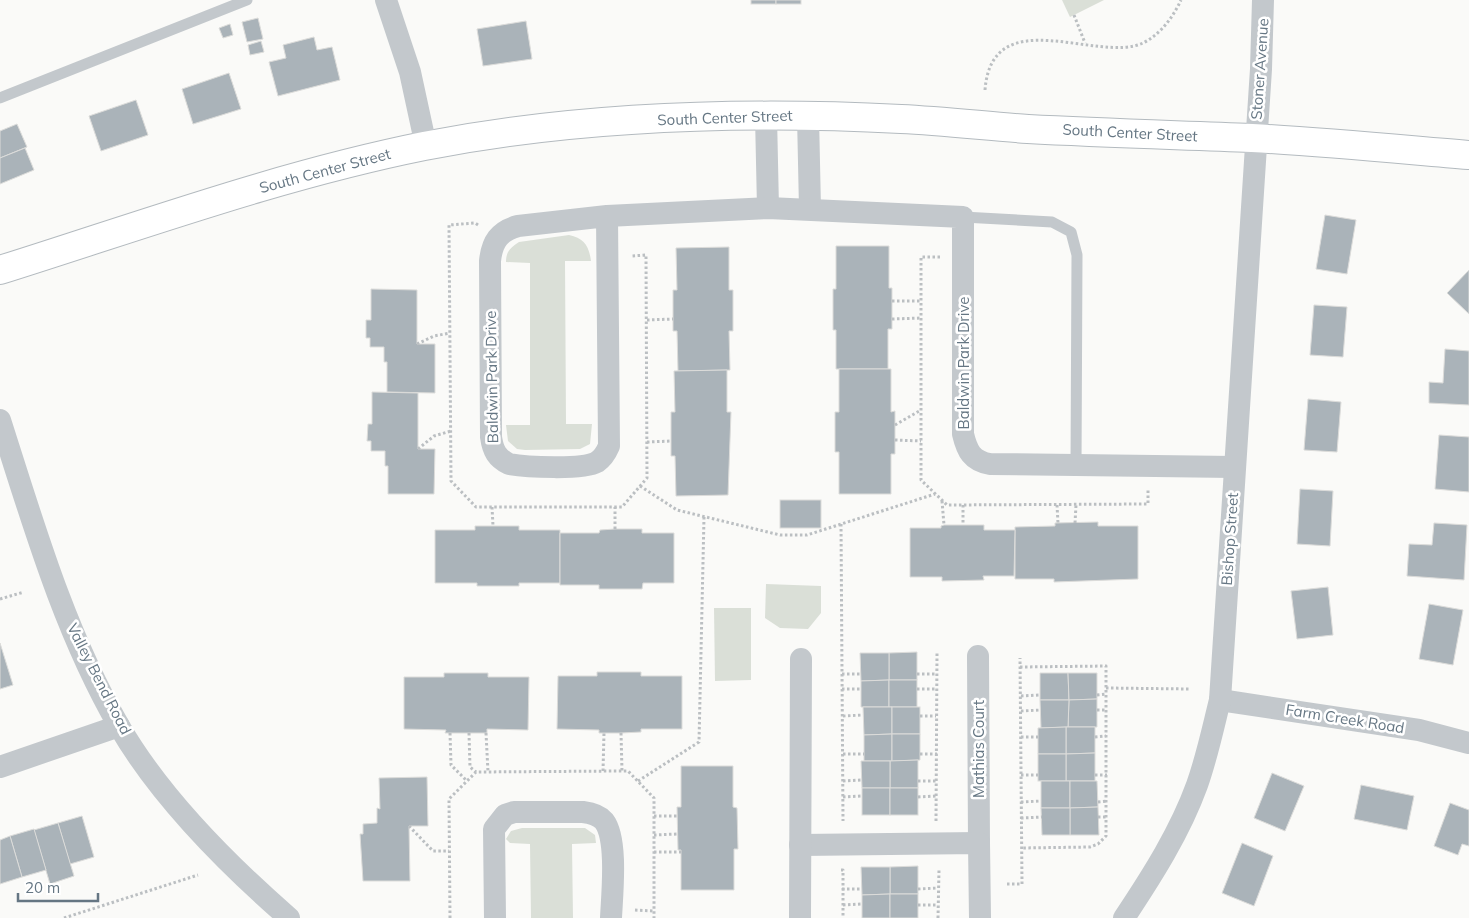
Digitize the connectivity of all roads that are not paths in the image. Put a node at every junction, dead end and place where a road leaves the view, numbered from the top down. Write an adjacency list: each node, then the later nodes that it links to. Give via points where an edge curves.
1 (247, 0): 4 (lane)
2 (386, 0): 8 (street, via 410,72)
3 (1263, 0): 7 (street, Stoner Avenue)
4 (0, 98)
5 (766, 116): 6 (street, South Center Street); 8 (street, South Center Street, via 598,123); 10 (street)
6 (808, 116): 7 (street, South Center Street); 11 (street)
7 (1255, 138): 9 (street, South Center Street); 17 (street, Bishop Street)
8 (426, 146): 14 (street, South Center Street, via 270,186)
9 (1469, 154)
10 (768, 208): 11 (street, Baldwin Park Drive); 12 (street, Baldwin Park Drive)
11 (810, 209): 13 (street, Baldwin Park Drive)
12 (607, 216): 12 (street, Baldwin Park Drive, via 609,446 596,463 583,466 509,464 498,459 490,437 491,250 497,237 506,229)
13 (963, 216): 16 (lane, via 1052,222 1072,232 1077,255); 16 (street, Baldwin Park Drive, via 966,446 979,462)
14 (0, 270)
15 (0, 420): 21 (street, Valley Bend Road, via 74,635)
16 (1076, 466): 17 (street, Baldwin Park Drive)
17 (1234, 467): 20 (street, Bishop Street)
18 (978, 656): 24 (street, Mathias Court)
19 (801, 659): 25 (street)
20 (1220, 700): 22 (street, Farm Creek Road, via 1419,730); 31 (street, Bishop Street, via 1197,785 1182,822)
21 (119, 726): 23 (street); 27 (street, Valley Bend Road, via 164,790 212,846)
22 (1469, 743)
23 (0, 766)
24 (979, 843): 25 (street); 30 (street, Mathias Court)
25 (800, 845): 29 (street)
26 (619, 914): 28 (street, via 610,830 603,819 593,814 514,812 499,820 494,829)
27 (289, 918)
28 (494, 918)
29 (800, 918)
30 (980, 918)
31 (1124, 918)

